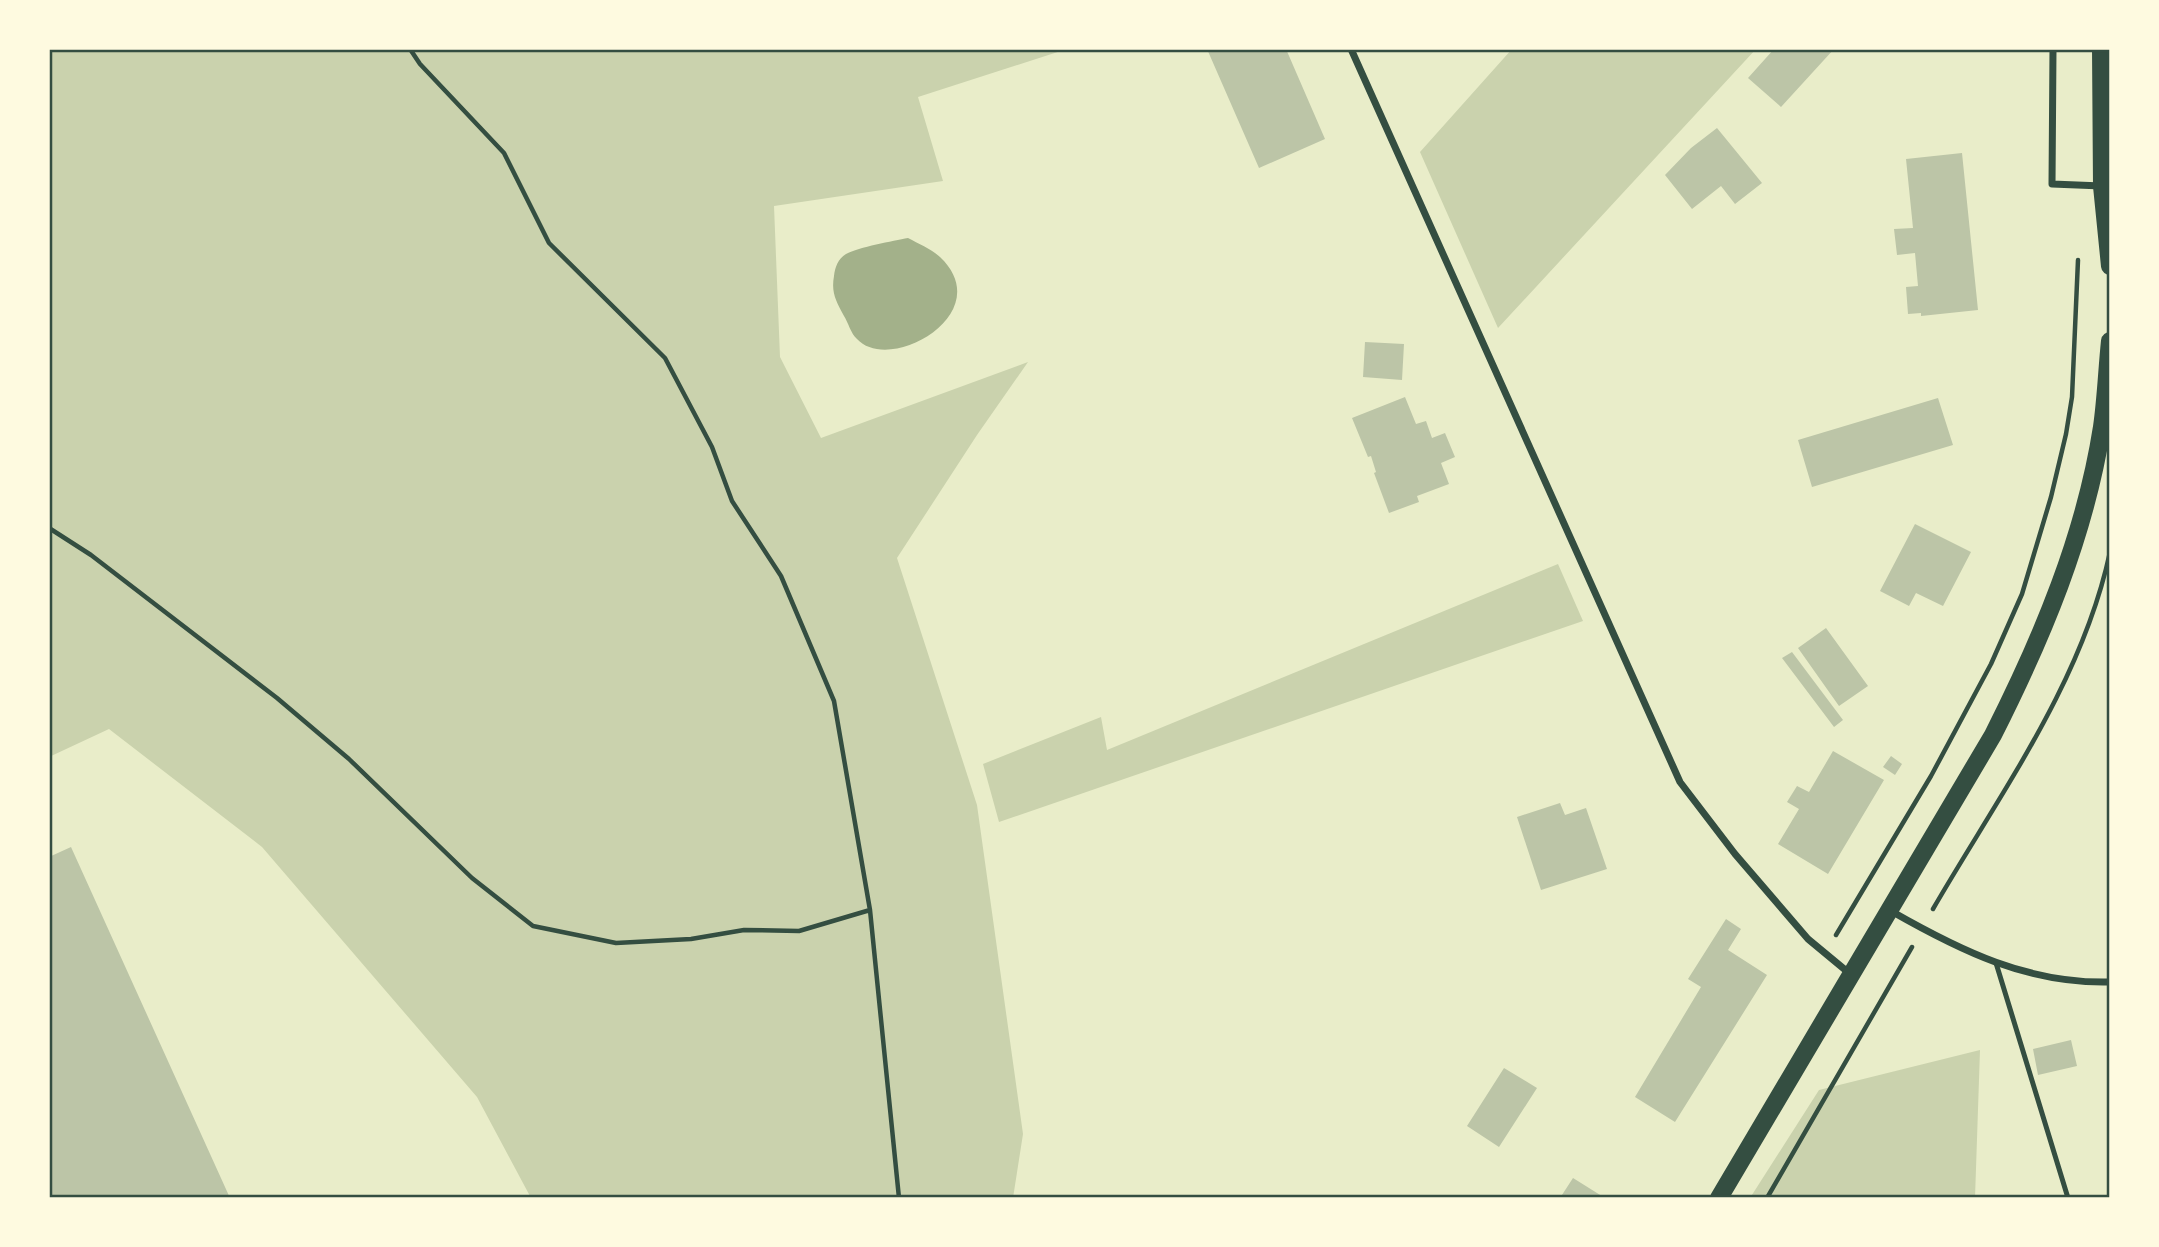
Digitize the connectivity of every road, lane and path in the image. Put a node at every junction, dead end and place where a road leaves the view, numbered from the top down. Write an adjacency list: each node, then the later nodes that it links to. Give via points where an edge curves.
1 (410, 49): 11 (path, via 504,153 549,243 665,358 712,447 732,500 781,576 834,701)
2 (1351, 49): 14 (street, via 1680,782 1735,854 1808,939)
3 (2053, 49): 5 (street, via 2052,184)
4 (2101, 49): 5 (main road)
5 (2106, 186): 7 (main road)
6 (2077, 250): 14 (path, via 2072,397 2051,497 2022,594 1991,664 1931,776)
7 (2110, 266)
8 (2110, 341): 12 (main road, via 2102,428 2065,574 1993,735)
9 (49, 528): 11 (path, via 92,555 277,698 349,759 472,878 533,926 616,943 691,939 744,930 799,931)
10 (2110, 552): 13 (path, via 2103,585 2073,662 2043,723)
11 (870, 910): 18 (path)
12 (1890, 910): 13 (street); 16 (main road)
13 (1922, 929): 15 (street); 20 (path)
14 (1826, 953): 16 (street)
15 (1997, 964): 17 (street, via 2040,976); 21 (lane)
16 (1851, 975): 19 (main road)
17 (2110, 982)
18 (900, 1198)
19 (1719, 1198)
20 (1767, 1198)
21 (2068, 1198)

